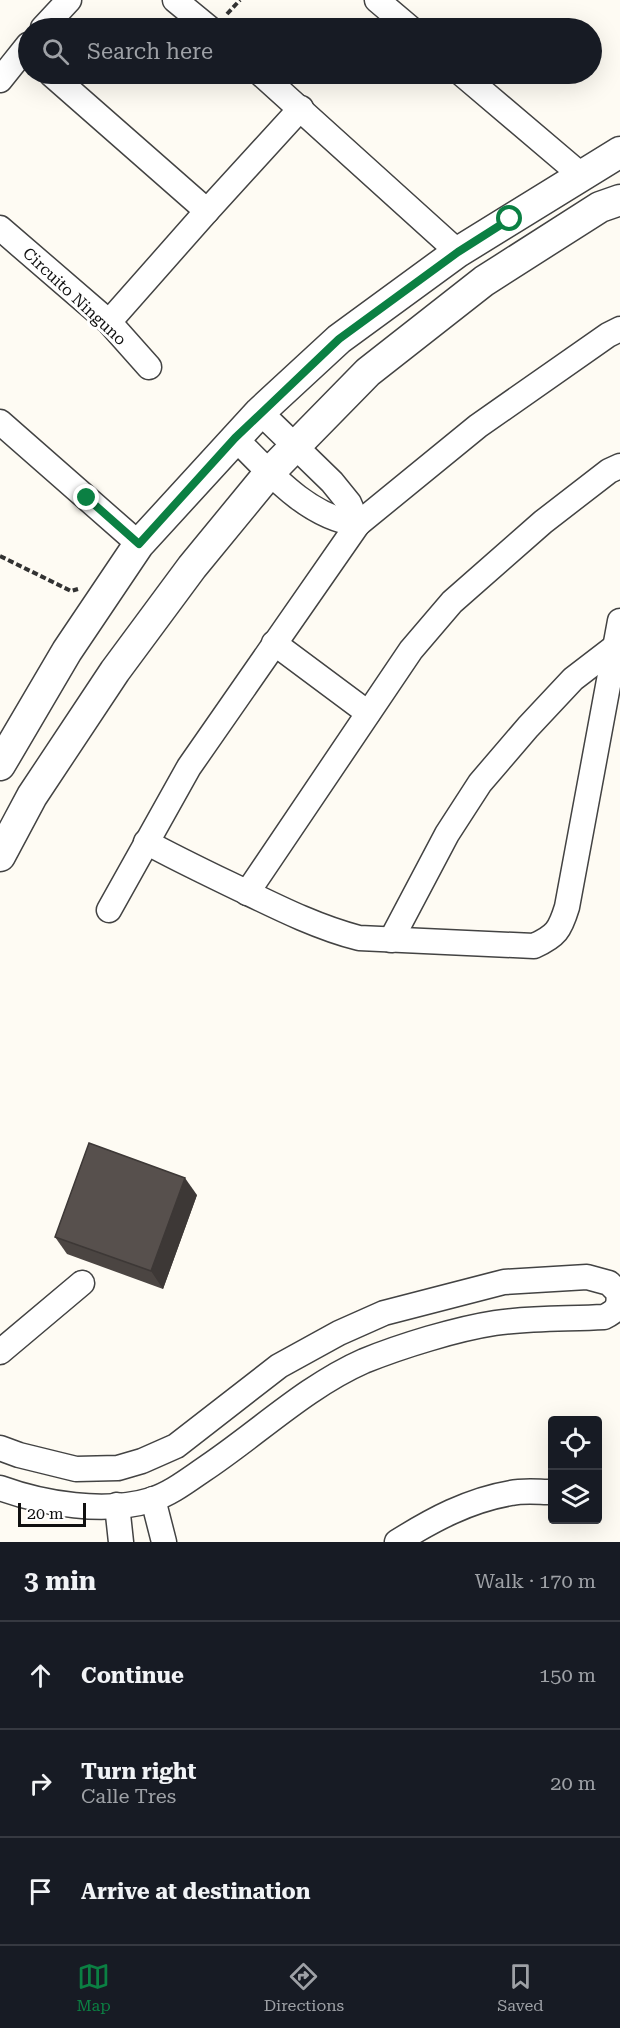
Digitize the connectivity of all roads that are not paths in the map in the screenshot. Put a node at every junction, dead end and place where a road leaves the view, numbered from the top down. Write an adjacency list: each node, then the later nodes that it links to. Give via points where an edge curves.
1 (69, 0): 4 (street)
2 (175, 0): 5 (street)
3 (377, 0): 6 (street)
4 (52, 18)
5 (197, 18)
6 (398, 18)
7 (18, 59): 8 (street)
8 (0, 80)
9 (62, 84): 16 (street)
10 (273, 84): 12 (street)
11 (474, 84): 14 (street)
12 (301, 108): 16 (street); 18 (street)
13 (620, 152): 14 (street)
14 (580, 175): 18 (street)
15 (620, 200): 25 (street, via 600,207 484,281 368,372)
16 (207, 212): 19 (street)
17 (0, 228): 19 (street, Circuito Ninguno)
18 (458, 252): 22 (street, via 339,339)
19 (109, 322): 21 (street, Circuito Ninguno)
20 (620, 329): 28 (street, via 478,426)
21 (148, 367)
22 (261, 412): 24 (street); 25 (street)
23 (0, 422): 29 (street)
24 (235, 438): 27 (street); 29 (street)
25 (296, 445): 27 (street); 28 (street, via 349,503)
26 (620, 466): 33 (street, via 543,522 452,602 411,650)
27 (270, 472): 28 (street, via 319,511 342,522); 36 (street, via 192,567 115,671 32,796)
28 (358, 524): 31 (street)
29 (139, 544): 34 (street, via 68,651)
30 (620, 621): 32 (street)
31 (274, 643): 33 (street); 35 (street, via 189,767)
32 (615, 646): 39 (street, via 573,679 480,783 447,834); 39 (street, via 561,926 551,938 534,946)
33 (368, 713): 37 (street)
34 (0, 765)
35 (146, 842): 37 (street); 38 (street)
36 (0, 856)
37 (248, 893): 39 (street, via 339,933)
38 (109, 910)
39 (391, 940)
40 (82, 1283): 41 (street)
41 (0, 1352)
42 (0, 1448): 45 (street, via 76,1469 118,1468 176,1446 279,1366 384,1313 504,1282 587,1276 609,1283 618,1292 620,1303 604,1317 495,1323 427,1339 364,1361 316,1387 233,1450)
43 (0, 1488): 46 (street, via 79,1506)
44 (548, 1492): 49 (street, via 512,1492 463,1505)
45 (153, 1499): 46 (street); 48 (street)
46 (117, 1505): 47 (street)
47 (122, 1542)
48 (164, 1542)
49 (397, 1542)

